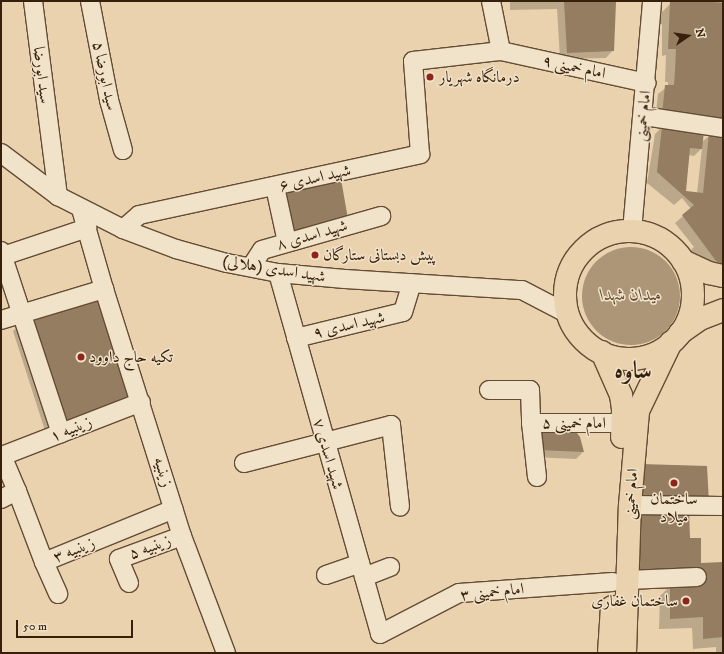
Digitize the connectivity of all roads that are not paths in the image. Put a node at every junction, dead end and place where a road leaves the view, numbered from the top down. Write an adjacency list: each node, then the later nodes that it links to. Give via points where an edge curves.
1 (33, 1): 13 (street, سید ابورضا)
2 (90, 1): 10 (street, سید ابورضا ۵, via 109,100)
3 (491, 1): 5 (street)
4 (652, 1): 7 (street, امام خمینی)
5 (501, 51): 6 (street, امام خمینی ۹); 7 (street, امام خمینی ۹)
6 (413, 61): 12 (street, شهید اسدی ۶, via 420,154)
7 (647, 84): 8 (street, امام خمینی)
8 (643, 116): 9 (street); 18 (street, امام خمینی)
9 (723, 128)
10 (123, 150)
11 (1, 153): 13 (street, شهید اسدی (هلالی))
12 (275, 187): 17 (street, شهید اسدی ۶, via 139,214); 19 (street)
13 (58, 196): 14 (street, شهید اسدی (هلالی))
14 (81, 209): 16 (street, زینبیه); 17 (street, شهید اسدی (هلالی))
15 (381, 216): 19 (street, شهید اسدی ۸)
16 (87, 228): 20 (street); 26 (street, زینبیه)
17 (123, 229): 22 (street, شهید اسدی (هلالی), via 176,249)
18 (632, 231): 21 (main road, via 658,238 675,250); 29 (main road, via 602,237 578,256 566,284)
19 (287, 242): 22 (street, شهید اسدی ۸, via 262,250)
20 (2, 253): 28 (street)
21 (683, 261): 24 (main road, via 709,273); 32 (main road, via 692,292 690,314)
22 (252, 267): 23 (street, شهید اسدی (هلالی))
23 (278, 273): 25 (street, شهید اسدی (هلالی)); 31 (street, شهید اسدی ۷)
24 (723, 276)
25 (412, 283): 29 (street, شهید اسدی (هلالی), via 522,290); 31 (street, شهید اسدی ۹, via 403,312)
26 (104, 289): 28 (street); 35 (street, زینبیه)
27 (723, 310): 32 (main road, via 700,319)
28 (21, 314): 30 (street); 38 (street)
29 (568, 314): 33 (main road, via 581,337)
30 (1, 320)
31 (296, 338): 39 (street, شهید اسدی ۷)
32 (676, 338): 33 (main road, via 658,352 634,358 617,358); 44 (main road, امام خمینی, via 638,411)
33 (602, 352): 36 (main road, امام خمینی, via 621,395)
34 (489, 390): 37 (street, via 530,390)
35 (141, 402): 38 (street, زینبیه ۱); 47 (street, زینبیه)
36 (623, 423): 37 (street, امام خمینی ۵); 54 (main road, امام خمینی)
37 (531, 424): 42 (street, امام خمینی ۵)
38 (61, 433): 40 (street, زینبیه ۱)
39 (325, 442): 41 (street); 46 (street, via 391,424); 51 (street, شهید اسدی ۷)
40 (2, 456): 43 (street, زینبیه ۳)
41 (244, 463)
42 (537, 477)
43 (9, 495): 49 (street, زینبیه ۳)
44 (630, 505): 45 (street); 54 (main road, امام خمینی)
45 (723, 506)
46 (400, 507)
47 (174, 509): 48 (street, زینبیه); 49 (street, زینبیه ۳)
48 (182, 536): 55 (street, زینبیه ۵, via 119,559); 58 (street, زینبیه)
49 (44, 562): 56 (street)
50 (390, 567): 51 (street)
51 (362, 570): 52 (street); 57 (street, شهید اسدی ۷)
52 (326, 575)
53 (697, 577): 54 (street, امام خمینی ۳)
54 (620, 581): 57 (street, امام خمینی ۳, via 460,593); 59 (main road, امام خمینی); 60 (main road, امام خمینی)
55 (129, 583)
56 (58, 594)
57 (380, 634)
58 (226, 653)
59 (609, 653)
60 (625, 653)

